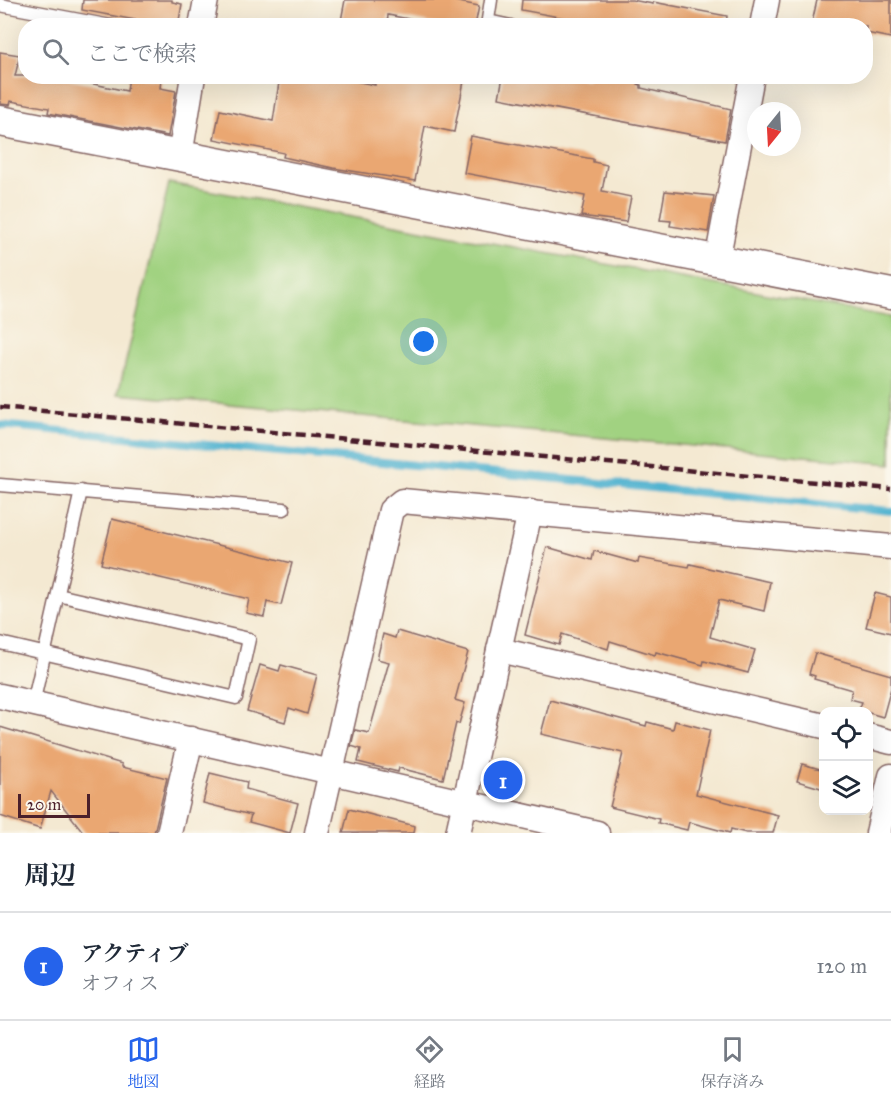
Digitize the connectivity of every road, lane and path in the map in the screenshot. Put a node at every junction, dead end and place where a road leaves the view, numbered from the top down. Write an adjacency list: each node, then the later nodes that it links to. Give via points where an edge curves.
1 (206, 0): 6 (street)
2 (491, 0): 7 (lane)
3 (767, 0): 8 (street)
4 (0, 5): 5 (lane)
5 (69, 18)
6 (203, 18)
7 (488, 18)
8 (764, 18)
9 (192, 84): 12 (street)
10 (750, 84): 13 (street)
11 (0, 121): 12 (street)
12 (180, 156): 13 (street)
13 (717, 261): 14 (street)
14 (891, 294)
15 (0, 485): 16 (lane)
16 (81, 491): 17 (lane); 20 (lane)
17 (284, 509)
18 (530, 512): 19 (street); 22 (street); 30 (street, via 402,501 391,510)
19 (891, 547)
20 (58, 596): 23 (lane); 23 (lane, via 249,639 236,698)
21 (0, 643): 23 (lane)
22 (499, 650): 26 (street); 32 (street)
23 (45, 653): 25 (lane)
24 (0, 696): 25 (street)
25 (33, 704): 28 (street)
26 (819, 725)
27 (873, 737): 29 (street)
28 (191, 739): 30 (street); 33 (street)
29 (891, 742)
30 (332, 771): 32 (street); 34 (street)
31 (891, 776): 37 (street)
32 (464, 803): 35 (street); 36 (street)
33 (169, 833)
34 (317, 833)
35 (458, 833)
36 (597, 833)
37 (878, 833)

